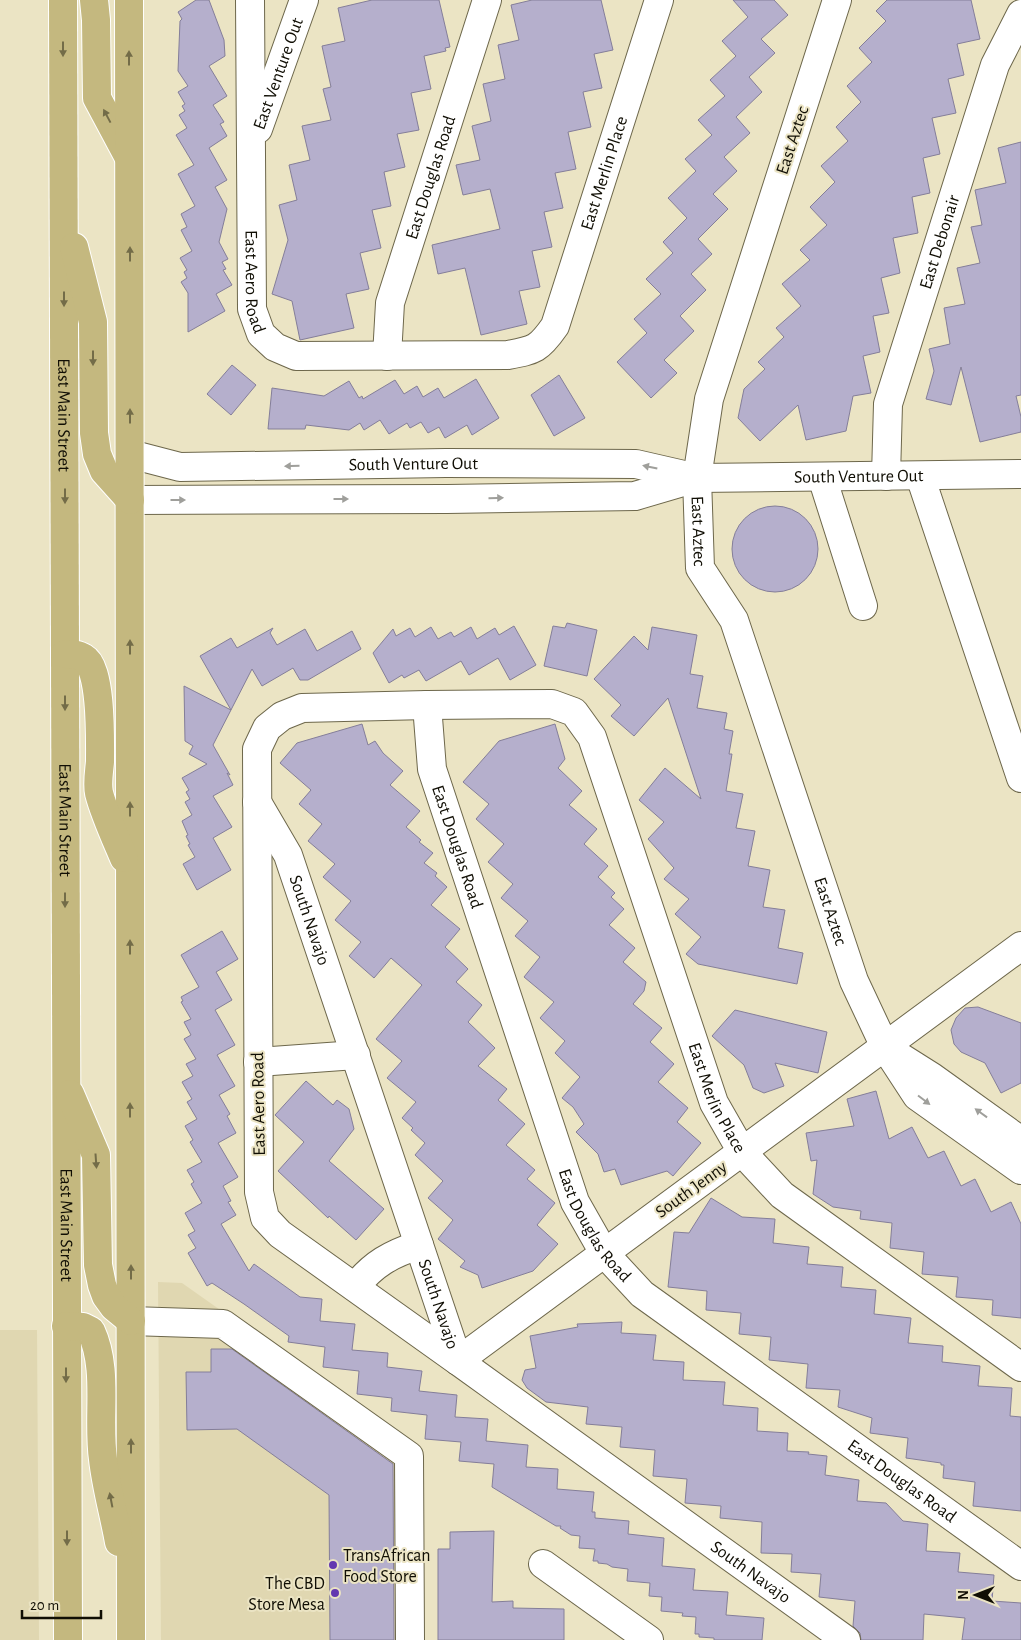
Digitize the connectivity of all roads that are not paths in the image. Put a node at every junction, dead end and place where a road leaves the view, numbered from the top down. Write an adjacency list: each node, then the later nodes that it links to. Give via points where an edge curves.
1 (63, 0): 14 (main road, East Main Street, one-way to 14)
2 (94, 0): 13 (main road, one-way to 2, via 97,98)
3 (130, 0): 13 (main road, one-way to 3)
4 (250, 0): 12 (lane, East Aero Road)
5 (304, 0): 12 (lane, East Venture Out)
6 (487, 0): 16 (lane, East Douglas Road, via 390,303)
7 (659, 0): 15 (lane, East Merlin Place, via 554,326)
8 (837, 0): 25 (lane, East Aztec, via 709,399)
9 (1016, 0): 10 (lane)
10 (1021, 3)
11 (1021, 14): 22 (lane, East Debonair, via 995,65 888,404)
12 (251, 147): 16 (lane, East Aero Road, via 252,309 261,334 275,347 296,356)
13 (130, 159): 17 (main road, one-way to 13)
14 (64, 208): 29 (main road, one-way to 29, via 93,322 97,454 104,471); 31 (main road, East Main Street, one-way to 31)
15 (542, 344): 16 (lane, East Aero Road, via 528,352 508,355)
16 (387, 356)
17 (130, 454): 20 (lane, South Venture Out, via 180,467); 29 (main road)
18 (510, 464): 19 (lane, South Venture Out); 25 (lane, South Venture Out, one-way to 18, via 636,464); 26 (lane)
19 (322, 465): 20 (lane, South Venture Out, one-way to 20); 28 (lane)
20 (264, 466): 27 (lane)
21 (1021, 474): 23 (lane, South Venture Out)
22 (886, 476): 23 (lane, South Venture Out); 24 (lane, South Venture Out)
23 (920, 476): 33 (lane)
24 (822, 477): 25 (lane, South Venture Out); 30 (lane)
25 (697, 478): 26 (lane, South Venture Out, via 635,496); 37 (lane, East Aztec, via 700,568 734,620 854,980)
26 (528, 498): 28 (lane, South Venture Out, one-way to 26)
27 (264, 499): 28 (lane, South Venture Out); 29 (lane, South Venture Out, one-way to 27)
28 (303, 499)
29 (130, 500): 35 (main road, one-way to 29)
30 (863, 606)
31 (65, 654): 35 (main road, via 84,658 91,665 98,706 99,792); 40 (main road, East Main Street, one-way to 40)
32 (427, 705): 34 (lane, East Aero Road, via 302,708 282,716 267,728 257,749); 42 (lane, East Merlin Place, via 552,704 574,712 592,737 714,1103); 45 (lane, East Douglas Road, via 432,768 575,1202)
33 (1021, 778)
34 (256, 800): 38 (lane, South Navajo, via 288,855); 39 (lane, East Aero Road)
35 (130, 875): 47 (main road, one-way to 35)
36 (1021, 946): 37 (lane, South Jenny)
37 (885, 1047): 41 (lane, one-way to 37); 42 (lane, South Jenny); 43 (lane, East Aztec, one-way to 43, via 918,1096)
38 (356, 1055): 39 (lane); 44 (lane, South Navajo)
39 (258, 1062): 46 (lane, East Aero Road, via 259,1192 265,1218 280,1234)
40 (66, 1084): 47 (main road, one-way to 47, via 96,1155 98,1265 102,1284 114,1307); 48 (main road, East Main Street)
41 (1021, 1141)
42 (742, 1152): 45 (lane, South Jenny); 50 (lane, East Merlin Place, via 782,1195)
43 (1021, 1170)
44 (419, 1244): 46 (lane, via 381,1261); 49 (lane, South Navajo)
45 (604, 1253): 49 (lane, South Jenny); 52 (lane, East Douglas Road, via 642,1294)
46 (355, 1287): 49 (lane, East Aero Road)
47 (131, 1321): 53 (main road, one-way to 47); 56 (lane, via 223,1324 408,1456)
48 (66, 1326): 53 (main road, one-way to 48, via 102,1459 98,1345 91,1331); 54 (main road, East Main Street, one-way to 54)
49 (458, 1361): 58 (lane, South Navajo)
50 (1021, 1366)
51 (543, 1564): 57 (lane)
52 (1021, 1566)
53 (131, 1600): 55 (main road)
54 (68, 1640)
55 (131, 1640)
56 (410, 1640)
57 (649, 1640)
58 (846, 1640)

